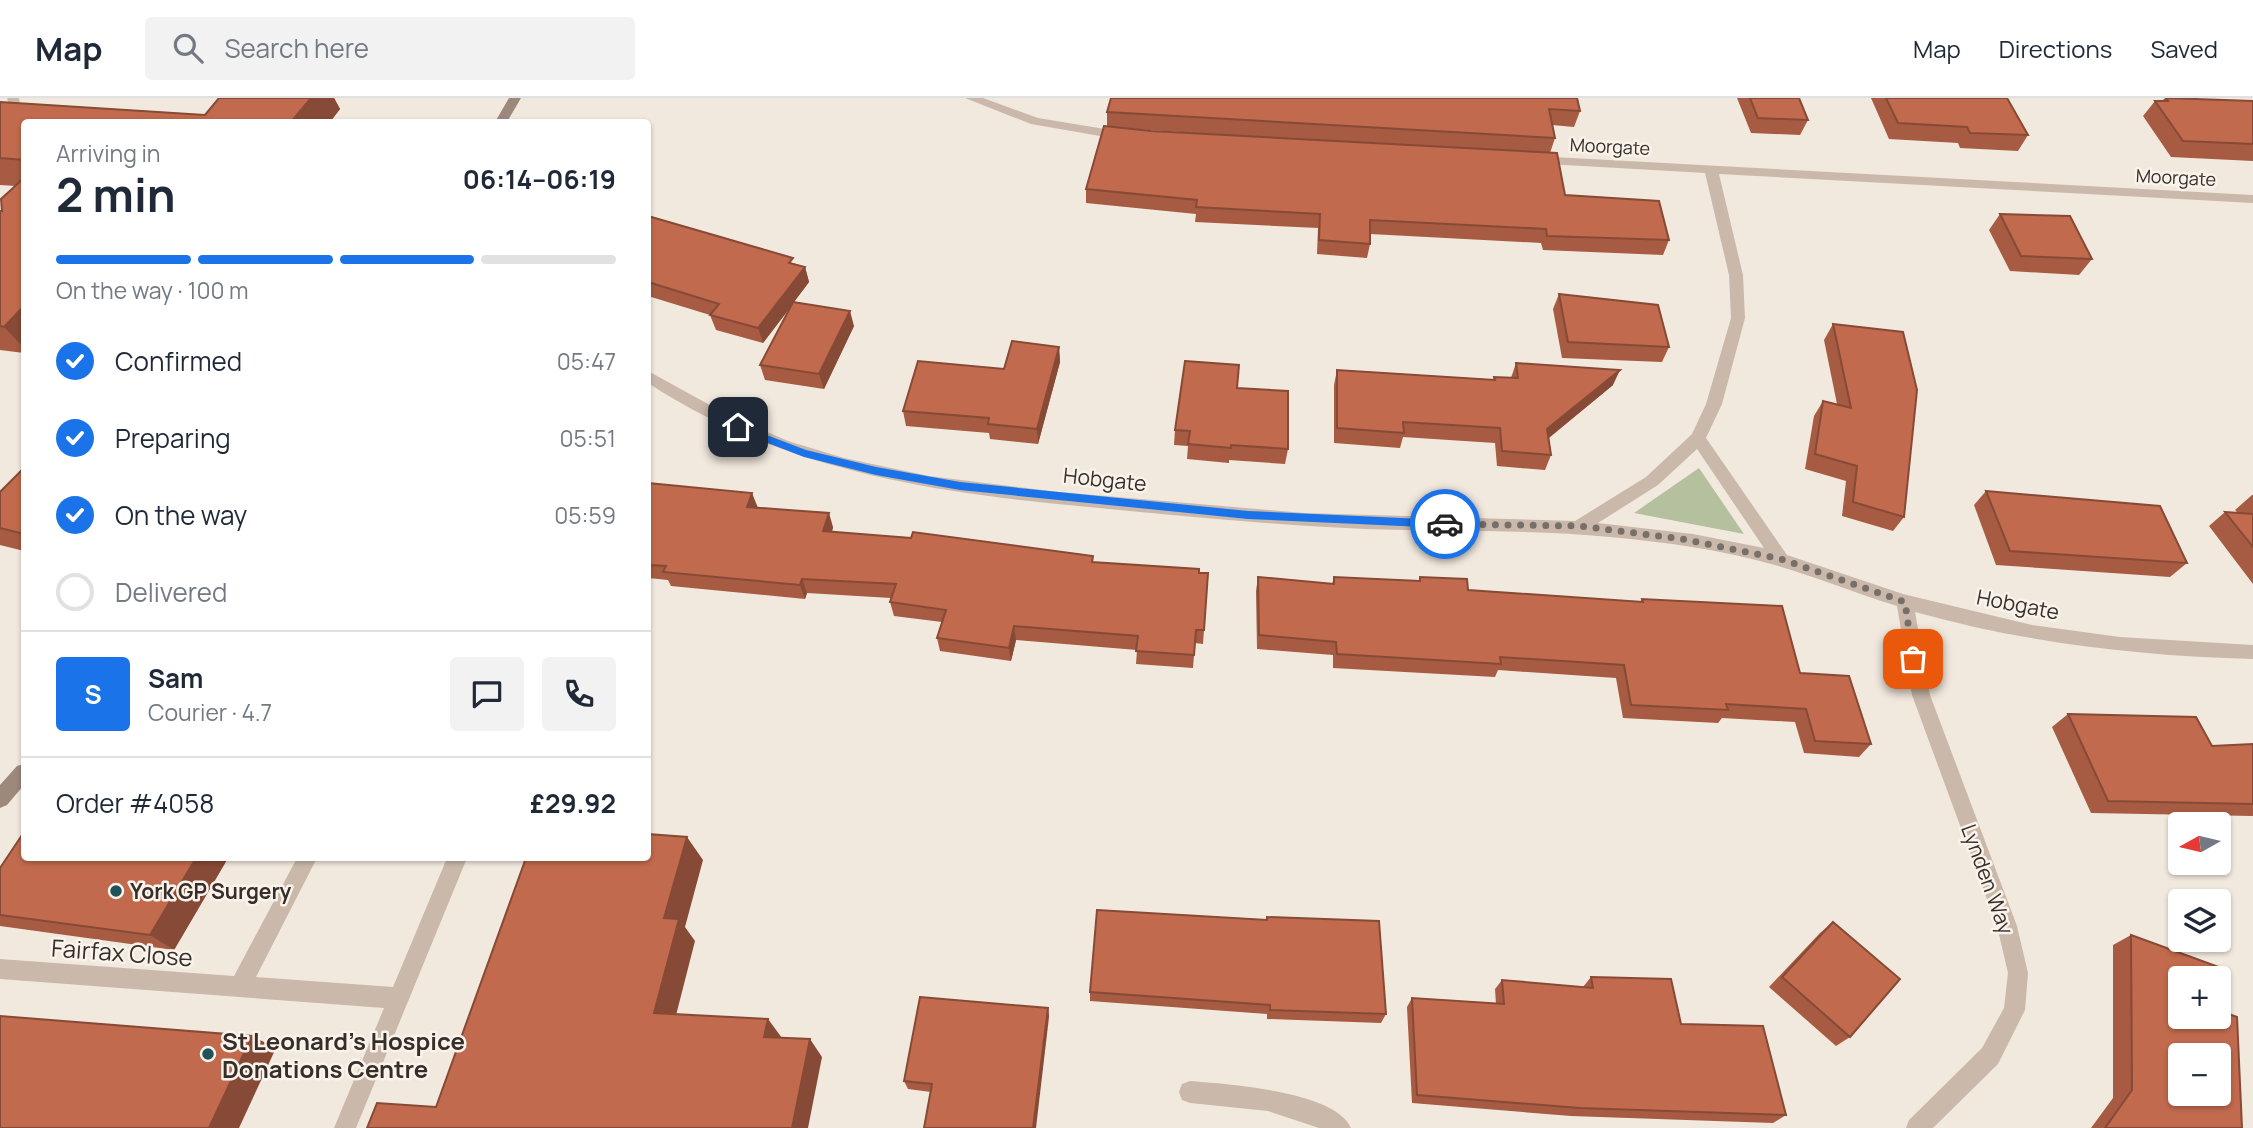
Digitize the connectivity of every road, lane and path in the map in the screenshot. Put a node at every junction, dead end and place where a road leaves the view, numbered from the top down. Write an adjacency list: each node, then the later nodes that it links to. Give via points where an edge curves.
1 (13, 98): 4 (street, via 14,105)
2 (515, 98): 5 (main road)
3 (971, 98): 6 (street, via 1035,121)
4 (41, 112)
5 (503, 119)
6 (1139, 137)
7 (1517, 159): 8 (street, Moorgate)
8 (1711, 169): 9 (street, Moorgate); 11 (street, via 1736,275 1738,318 1714,404)
9 (2253, 199)
10 (651, 378): 12 (street, Hobgate, via 738,427 804,453 960,486 1248,515)
11 (1698, 438): 12 (street, via 1652,481); 13 (street)
12 (1580, 526): 13 (street, Hobgate, via 1682,539)
13 (1781, 559): 14 (street, Hobgate)
14 (1905, 602): 15 (street, Hobgate, via 2018,629 2110,644); 26 (street, Lynden Way, via 1921,695 2007,926 2018,973 2014,1010 1990,1056)
15 (2253, 652)
16 (21, 775): 17 (main road)
17 (0, 799)
18 (305, 861): 21 (street)
19 (456, 861): 22 (street)
20 (0, 969): 21 (street, Fairfax Close)
21 (240, 986): 22 (street, Fairfax Close)
22 (397, 998): 24 (street)
23 (1190, 1092): 25 (street, via 1302,1107)
24 (345, 1128)
25 (1340, 1128)
26 (1917, 1128)

